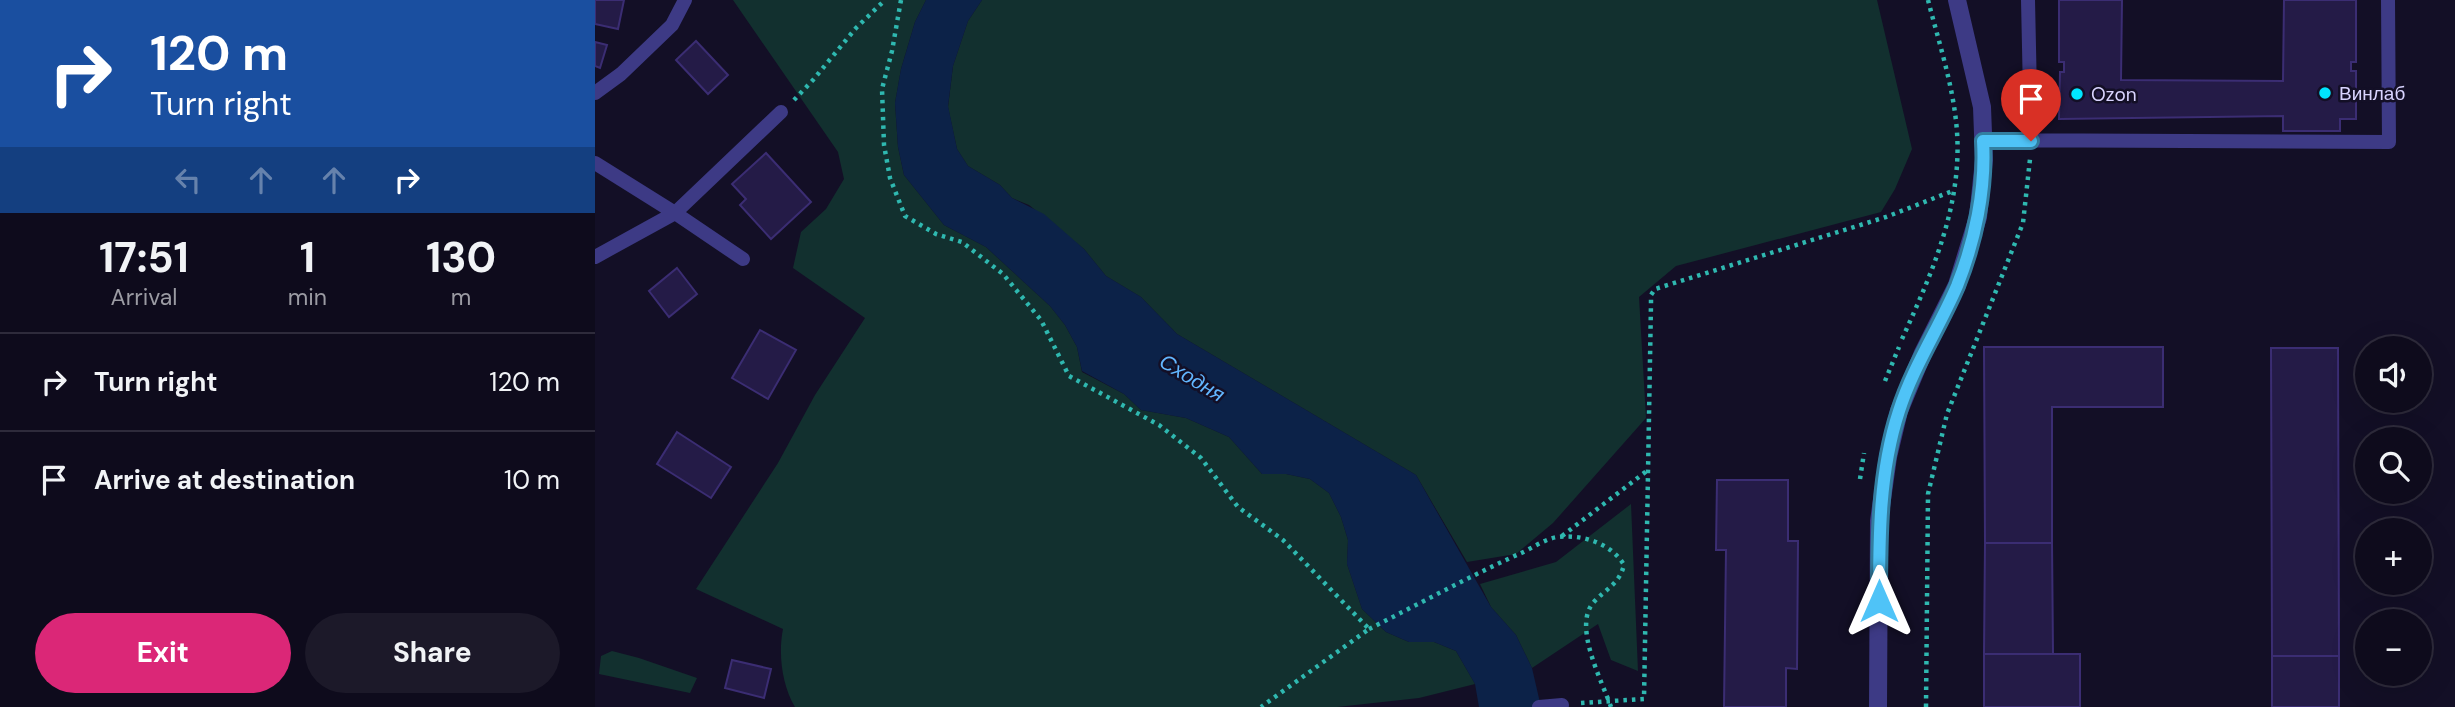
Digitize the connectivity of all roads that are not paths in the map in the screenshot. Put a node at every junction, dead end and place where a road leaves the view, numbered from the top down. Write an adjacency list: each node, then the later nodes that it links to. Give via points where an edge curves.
1 (685, 0): 5 (lane, via 672,25)
2 (1957, 0): 7 (street, via 1982,107)
3 (2028, 0): 8 (lane)
4 (2388, 0): 8 (lane, via 2389,142)
5 (595, 93)
6 (781, 112): 10 (lane)
7 (1983, 141): 8 (lane); 15 (street, via 1978,217 1957,285 1899,411 1888,457 1879,521)
8 (2031, 141)
9 (595, 163): 10 (lane)
10 (675, 213): 11 (lane); 12 (lane)
11 (595, 257)
12 (743, 259)
13 (1562, 705): 14 (lane)
14 (1539, 707)
15 (1878, 707)

